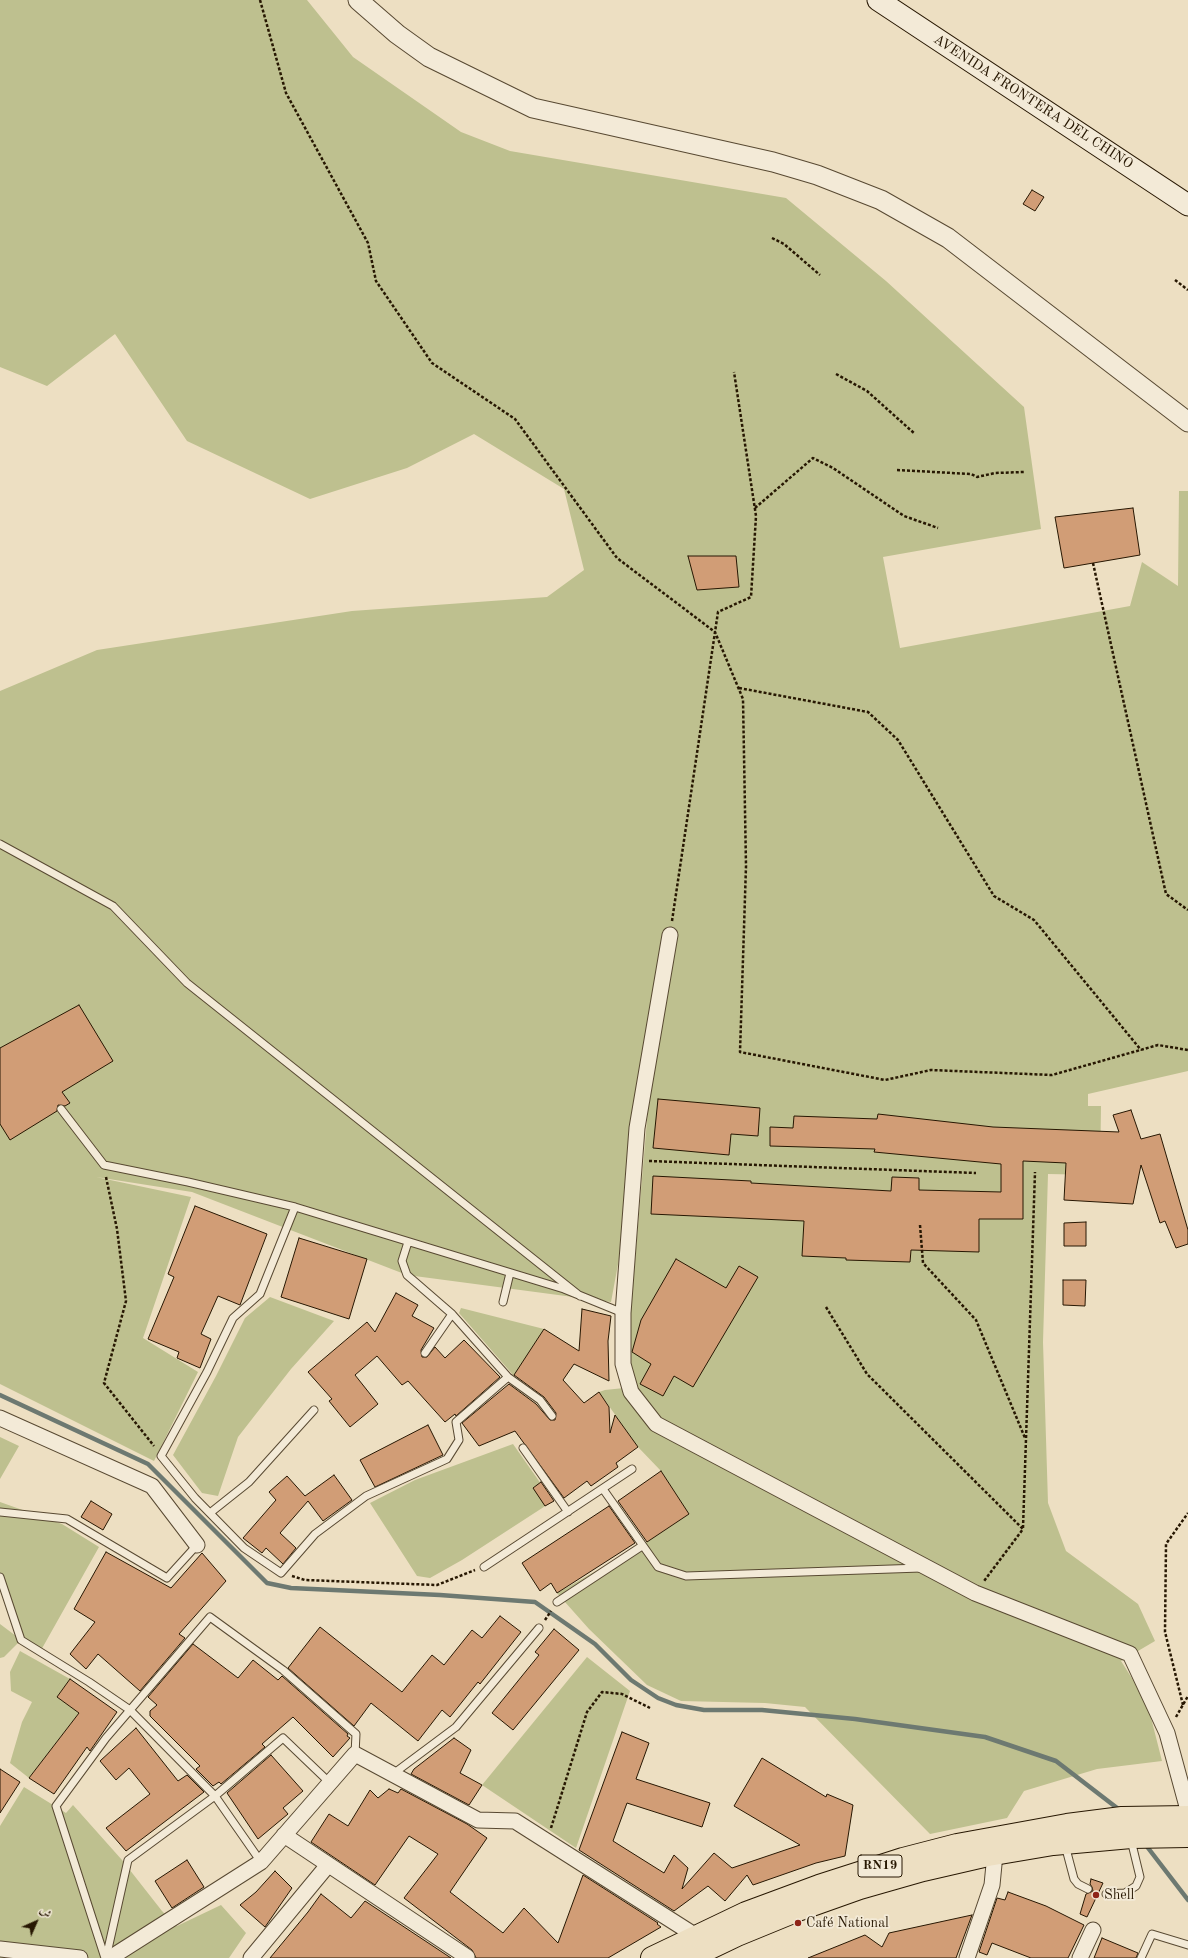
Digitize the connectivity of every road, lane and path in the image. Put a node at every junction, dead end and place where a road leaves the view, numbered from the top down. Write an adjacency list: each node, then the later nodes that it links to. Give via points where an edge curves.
1 (260, 0): 18 (path, via 286,93 368,243 376,281 432,363 515,419 617,558)
2 (358, 0): 11 (street, via 397,34 429,57 533,108 773,162 817,175 881,200 948,238)
3 (878, 0): 4 (main road, AVENIDA FRONTERA DEL CHINO)
4 (1188, 205)
5 (772, 238): 6 (path, via 784,244)
6 (820, 275)
7 (1175, 280): 8 (path)
8 (1188, 290)
9 (734, 372): 15 (path)
10 (836, 374): 12 (path, via 867,391)
11 (1188, 422)
12 (915, 434)
13 (897, 470): 14 (path, via 971,474 977,477 995,473)
14 (1024, 472)
15 (754, 509): 16 (path, via 813,458 833,468 904,516); 18 (path, via 756,516 751,597 718,612)
16 (938, 528)
17 (1093, 563): 21 (path, via 1166,894)
18 (715, 632): 19 (path); 22 (path)
19 (739, 688): 23 (path, via 868,712 898,740 994,896 1034,920); 23 (path, via 743,699 746,866 740,1052 884,1080 931,1070 1052,1075)
20 (0, 844): 34 (lane, via 113,906 187,983)
21 (1188, 910)
22 (670, 935): 26 (street, via 637,1128)
23 (1142, 1050): 24 (path, via 1158,1045)
24 (1188, 1050)
25 (61, 1109): 27 (lane)
26 (635, 1161): 29 (path); 37 (street)
27 (104, 1165): 30 (lane); 46 (path, via 117,1229 126,1301 104,1383)
28 (1035, 1172): 44 (path)
29 (976, 1173)
30 (295, 1208): 32 (lane); 46 (lane, via 260,1294 233,1318)
31 (920, 1225): 44 (path, via 923,1263 976,1320)
32 (408, 1242): 33 (lane); 38 (lane, via 402,1261 407,1275)
33 (510, 1273): 34 (lane); 35 (lane)
34 (580, 1296): 37 (lane)
35 (503, 1302)
36 (826, 1307): 53 (path, via 867,1374)
37 (623, 1313): 57 (street, via 623,1364 631,1392 656,1424)
38 (452, 1314): 39 (lane); 40 (lane)
39 (425, 1353)
40 (508, 1377): 42 (lane, via 540,1400); 58 (lane, via 456,1422 459,1440 447,1459 366,1496 315,1534)
41 (314, 1410): 51 (lane, via 249,1482)
42 (552, 1416)
43 (0, 1418): 54 (street, via 152,1486)
44 (1026, 1440): 53 (path)
45 (523, 1448): 50 (lane)
46 (161, 1456): 51 (lane)
47 (632, 1469): 48 (lane)
48 (603, 1489): 50 (lane); 55 (lane)
49 (0, 1512): 54 (lane, via 67,1519 167,1578)
50 (568, 1512): 56 (lane)
51 (210, 1513): 58 (lane, via 244,1548)
52 (1188, 1513): 64 (path, via 1166,1544 1165,1632)
53 (1023, 1528): 60 (path)
54 (197, 1544)
55 (642, 1546): 57 (lane, via 658,1567 686,1576); 61 (lane)
56 (484, 1567): 58 (path, via 437,1585 305,1580)
57 (927, 1568): 60 (street)
58 (282, 1573)
59 (0, 1577): 66 (lane, via 21,1640)
60 (975, 1593): 67 (street, via 1130,1654)
61 (557, 1602): 62 (path)
62 (539, 1628): 69 (lane, via 456,1727)
63 (1188, 1696): 64 (path)
64 (1183, 1705): 67 (path)
65 (650, 1708): 78 (path, via 622,1694 602,1692 587,1712)
66 (130, 1710): 68 (lane, via 210,1617 283,1670 356,1734); 71 (lane); 91 (lane, via 56,1806)
67 (1167, 1733): 72 (street)
68 (355, 1754): 69 (street); 70 (street)
69 (392, 1774): 78 (street, via 478,1820 515,1821)
70 (330, 1783): 71 (lane, via 283,1738); 76 (street)
71 (215, 1796): 81 (lane); 91 (lane, via 128,1860)
72 (1188, 1810)
73 (1188, 1817): 74 (highway, RN19)
74 (1160, 1827): 75 (highway, RN19); 77 (highway, RN19)
75 (1129, 1830): 79 (highway, RN19); 84 (lane, via 1140,1877 1136,1886 1125,1893); 86 (highway, RN19, via 1012,1834 903,1858 798,1893)
76 (284, 1835): 81 (street); 82 (street)
77 (1188, 1836)
78 (547, 1841): 86 (street)
79 (1065, 1843): 80 (highway, RN19); 83 (lane, via 1074,1879)
80 (996, 1854): 95 (highway, RN19, via 923,1870 860,1888 737,1935); 96 (street, via 992,1885)
81 (261, 1862): 92 (street)
82 (328, 1865): 89 (street); 93 (street)
83 (1088, 1889)
84 (1106, 1894)
85 (1093, 1930): 97 (street)
86 (696, 1936): 94 (highway, RN19)
87 (1188, 1945): 98 (lane, via 1152,1934)
88 (0, 1949): 90 (street)
89 (467, 1957)
90 (80, 1958)
91 (105, 1958)
92 (110, 1958)
93 (251, 1958)
94 (652, 1958)
95 (689, 1958)
96 (967, 1958)
97 (1080, 1958)
98 (1141, 1958)

